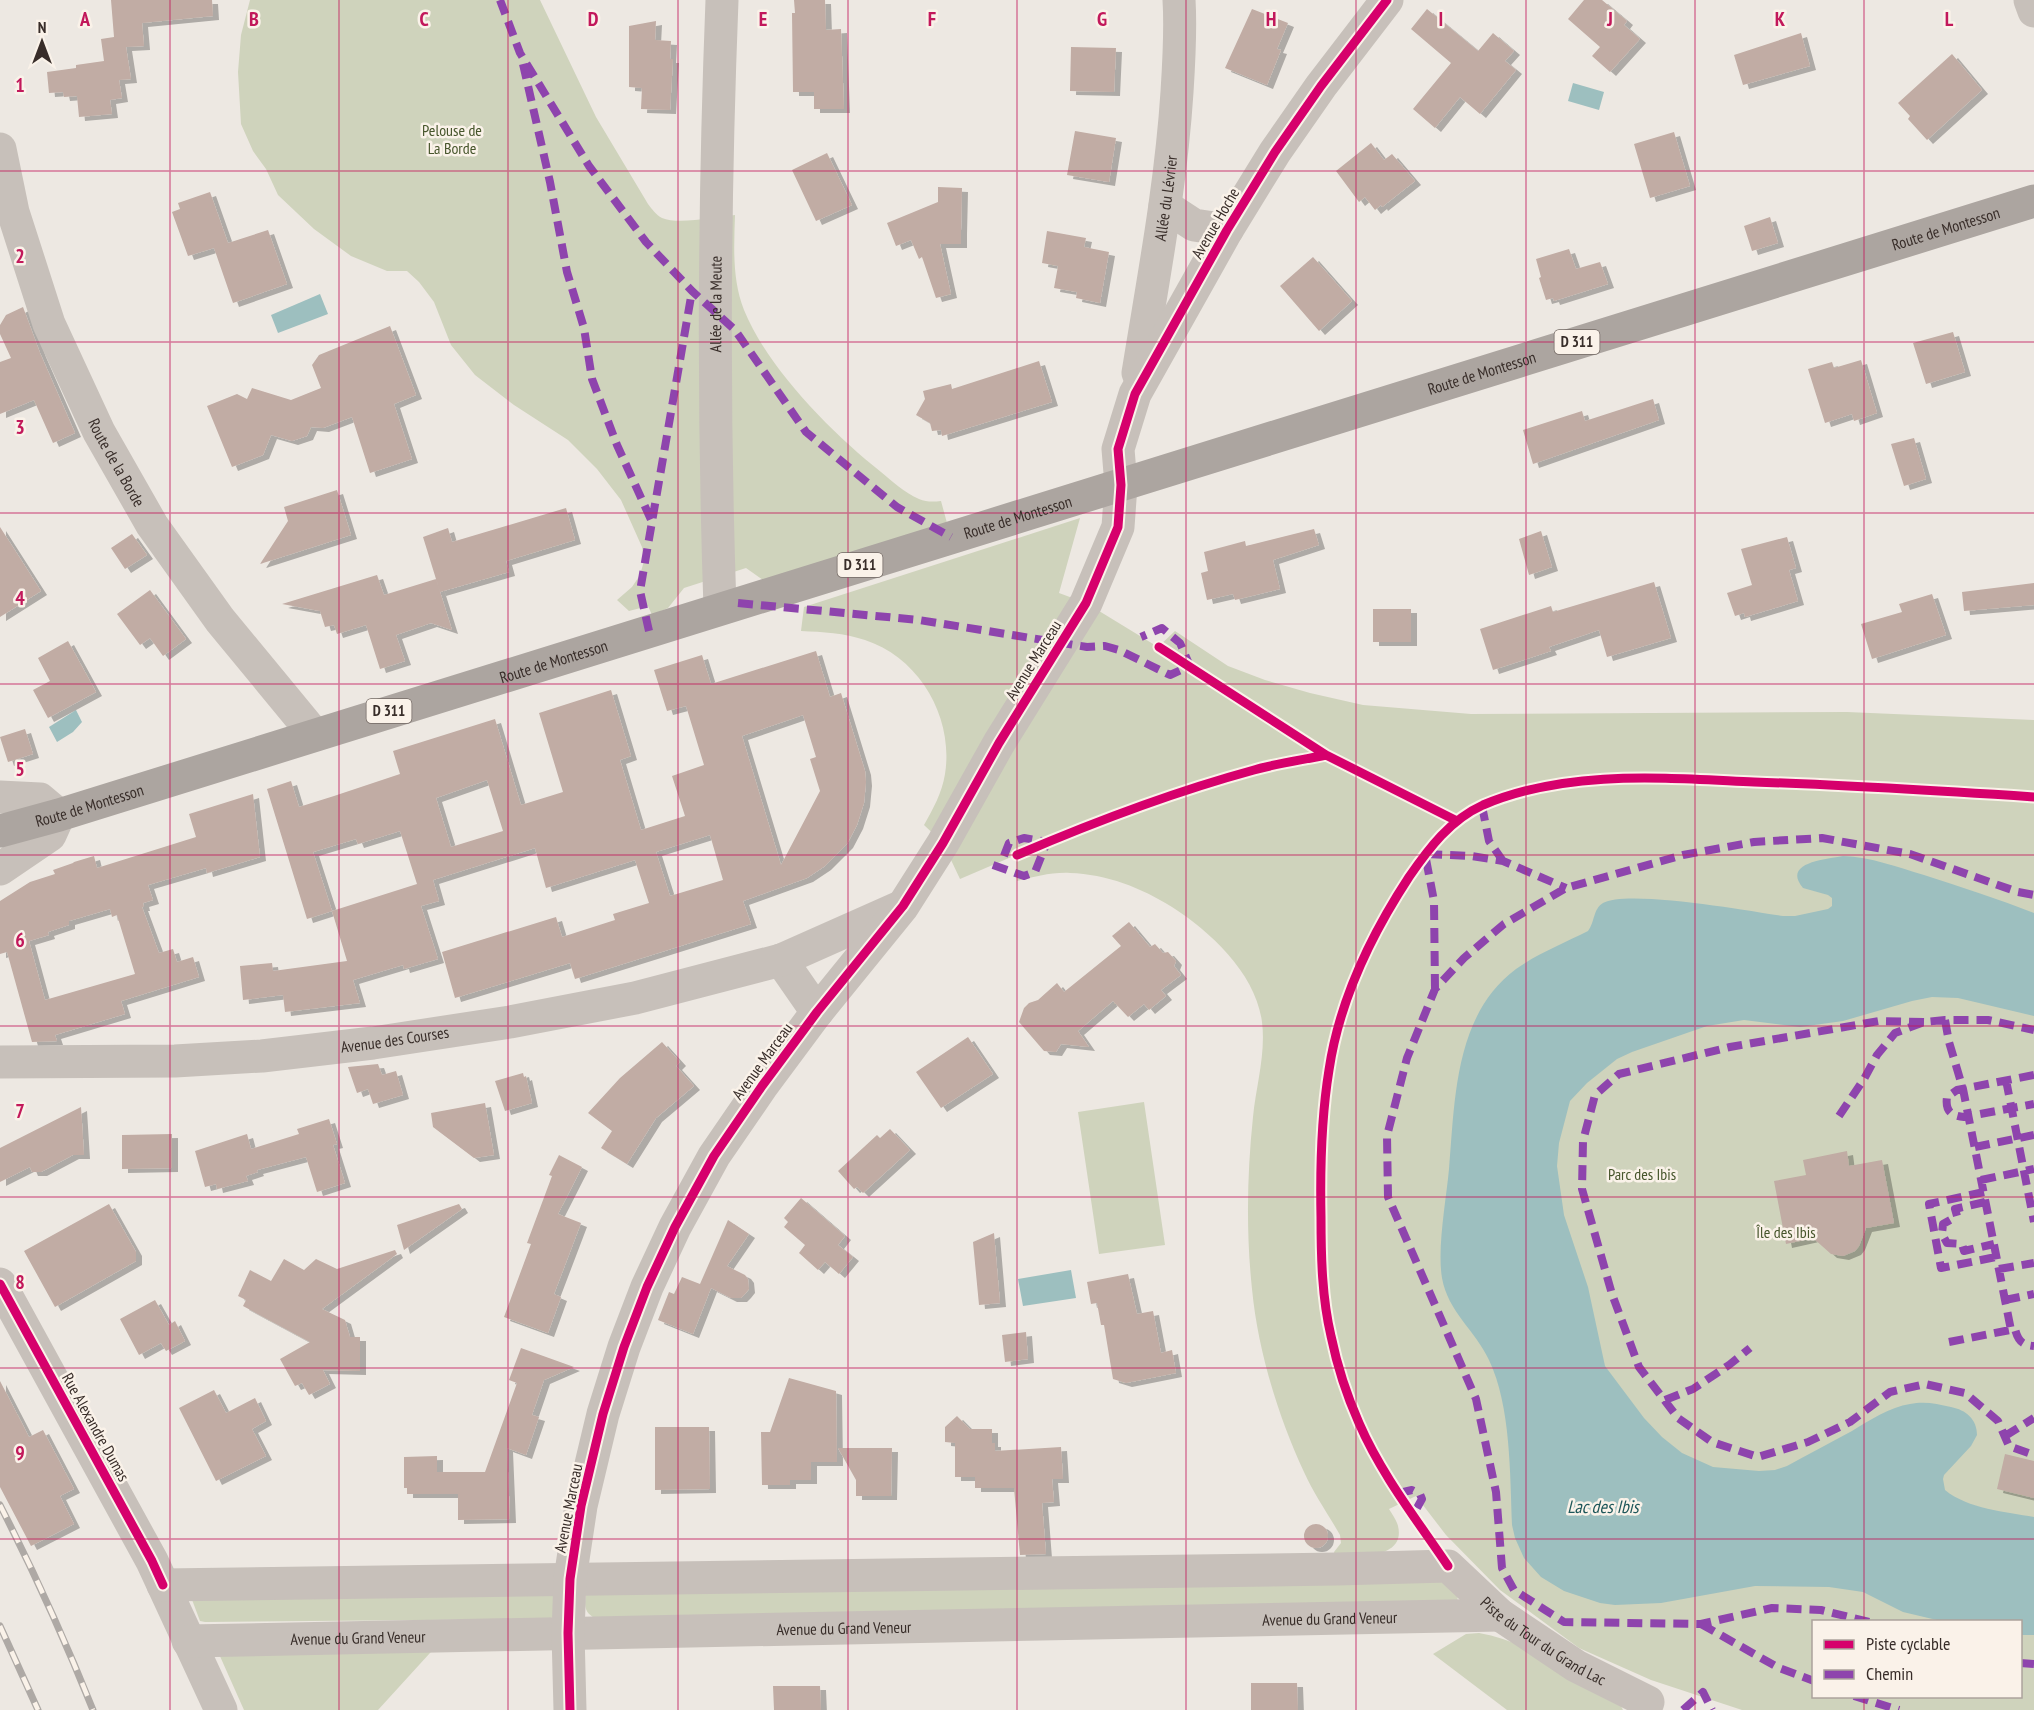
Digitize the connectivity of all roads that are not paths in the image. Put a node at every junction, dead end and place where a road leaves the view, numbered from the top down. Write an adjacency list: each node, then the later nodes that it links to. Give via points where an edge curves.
1 (722, 0): 13 (street, Allée de la Meute, via 714,311)
2 (1179, 0): 8 (street, Allée du Lévrier, via 1175,120)
3 (1388, 0): 10 (street, Avenue Hoche, via 1320,86)
4 (2030, 0): 5 (street)
5 (2034, 11)
6 (0, 149): 9 (street, Route de la Borde)
7 (2034, 201): 12 (main road, Route de Montesson / D 311)
8 (1165, 206): 10 (street, via 1194,225); 11 (street, Allée du Lévrier)
9 (6, 217): 14 (street, Route de la Borde, via 48,324 99,432 152,525 220,620)
10 (1227, 230): 11 (street, Avenue Hoche)
11 (1135, 394): 12 (street, Avenue Hoche, via 1119,449)
12 (1121, 485): 13 (main road, Route de Montesson / D 311); 19 (street, Avenue Marceau, via 1119,527 1086,603)
13 (720, 608): 14 (main road, Route de Montesson / D 311)
14 (314, 734): 16 (main road, Route de Montesson / D 311)
15 (0, 797): 16 (street, via 40,798)
16 (59, 815): 17 (main road, Route de Montesson / D 311); 18 (street, via 50,835)
17 (0, 831)
18 (0, 869)
19 (903, 906): 20 (street, Avenue des Courses); 21 (street, Avenue Marceau)
20 (781, 960): 21 (street); 22 (street, Avenue des Courses, via 635,998 373,1043 175,1061)
21 (817, 1012): 24 (street, Avenue Marceau, via 714,1156 647,1287 603,1414 581,1506)
22 (0, 1062)
23 (0, 1284): 25 (street, Rue Alexandre Dumas)
24 (570, 1579): 25 (street); 26 (street, Piste du Tour du Grand Lac, via 1448,1566); 27 (street, Avenue Marceau)
25 (163, 1585): 28 (street, Rue Alexandre Dumas)
26 (1500, 1615): 27 (street, Avenue du Grand Veneur); 29 (street, Piste du Tour du Grand Lac, via 1576,1666)
27 (568, 1633): 28 (street, Avenue du Grand Veneur); 31 (street, Avenue Marceau)
28 (188, 1641): 30 (street, Rue Alexandre Dumas)
29 (1647, 1706)
30 (221, 1710)
31 (570, 1710)

